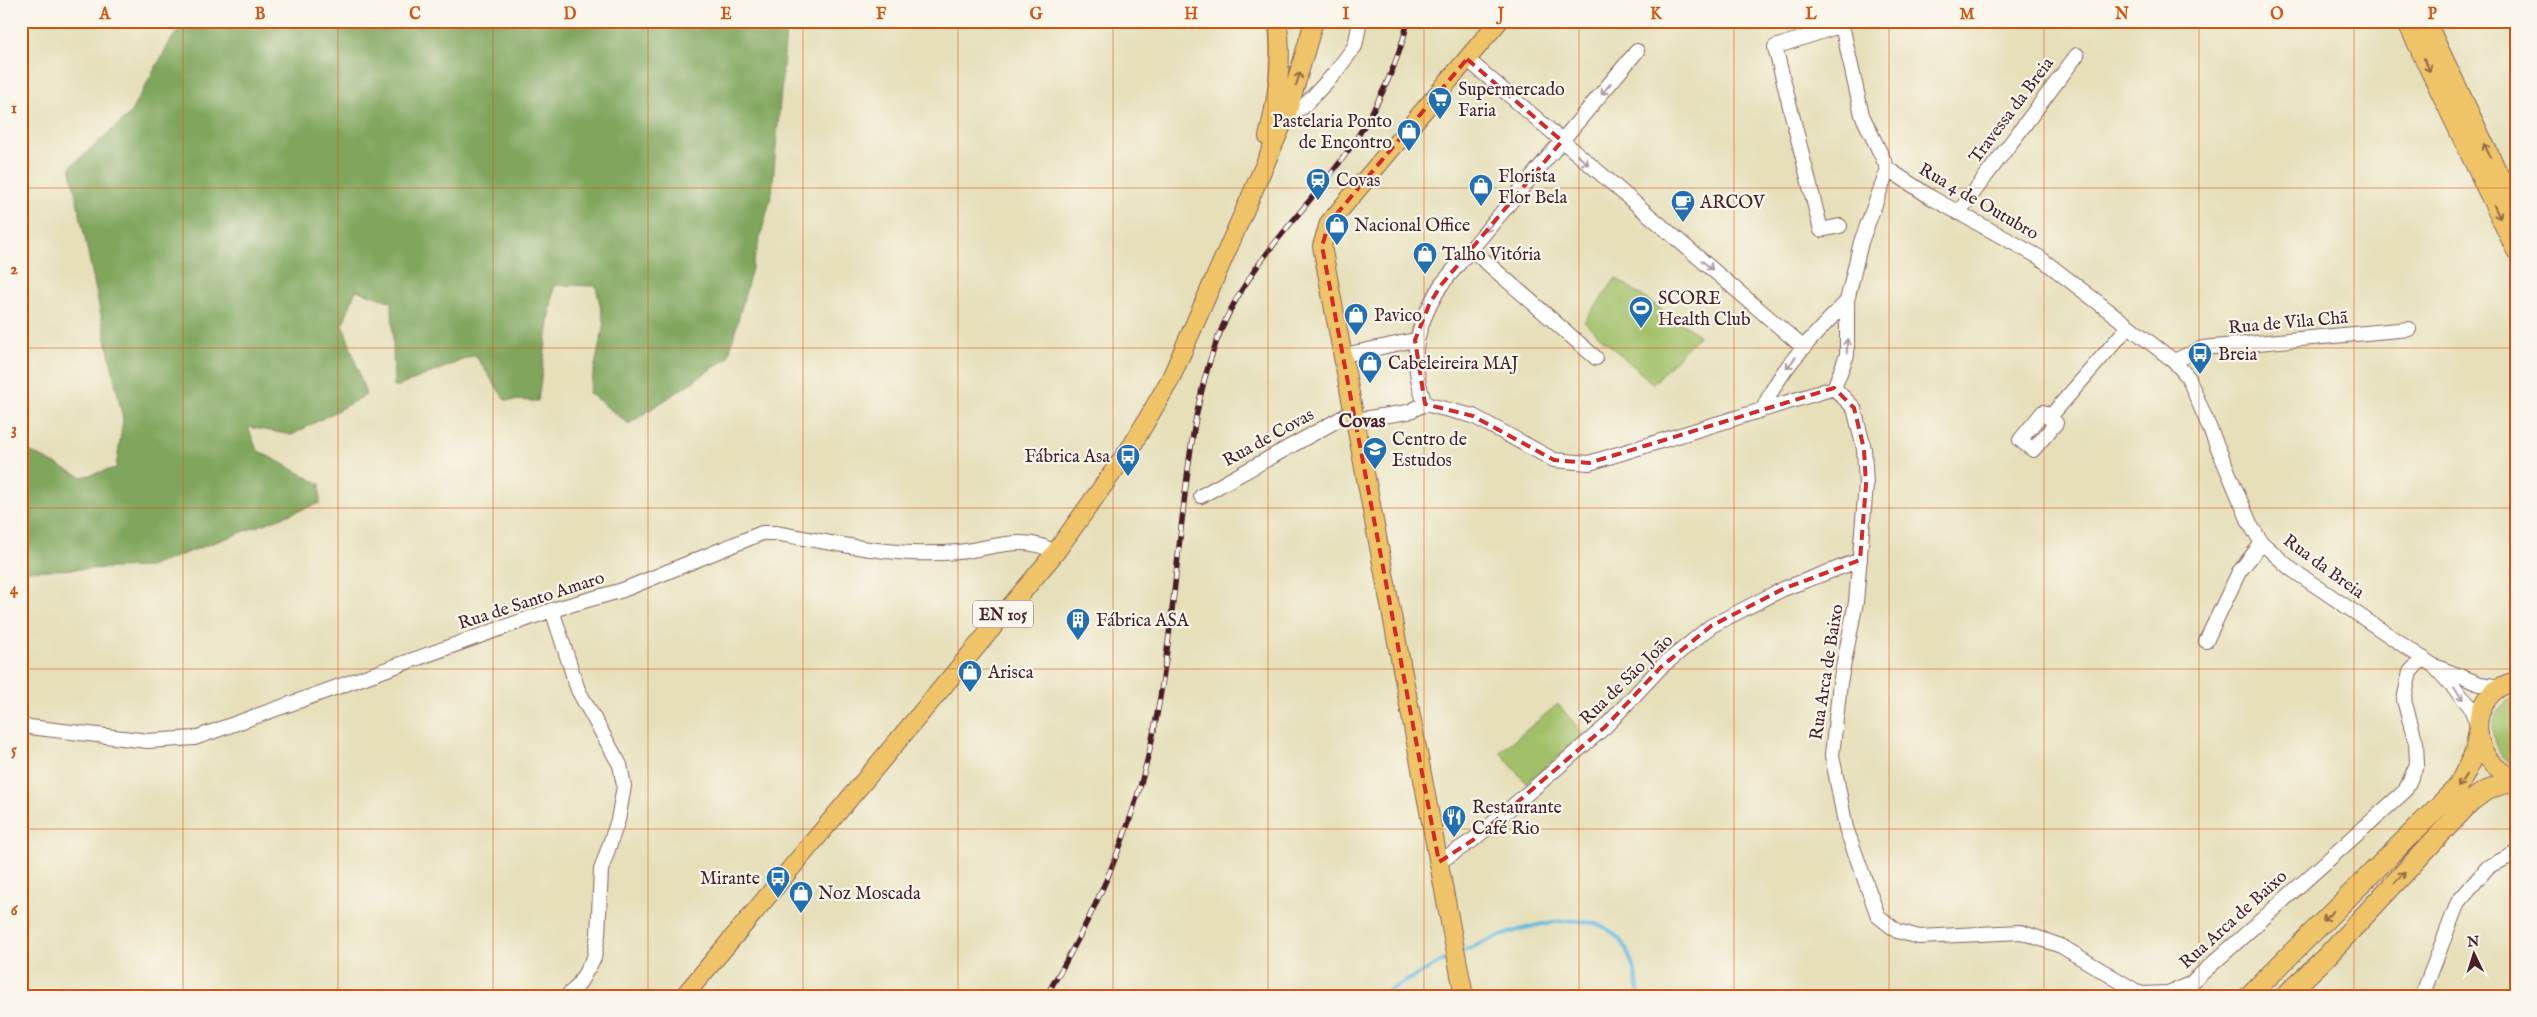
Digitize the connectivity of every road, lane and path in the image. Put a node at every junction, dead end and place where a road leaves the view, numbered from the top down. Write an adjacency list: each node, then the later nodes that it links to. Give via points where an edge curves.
1 (1277, 21): 14 (main road, EN 105, via 1278,86)
2 (1314, 21): 11 (main road, EN 105, one-way to 2)
3 (1360, 21): 11 (street, via 1355,46 1334,74 1303,107)
4 (1499, 21): 10 (main road)
5 (2406, 21): 19 (main road, one-way to 19)
6 (2426, 21): 15 (main road, one-way to 6)
7 (1841, 23): 13 (street, via 1862,114); 17 (street, via 1774,46 1821,230)
8 (1637, 51): 12 (street, one-way to 12)
9 (2077, 54): 16 (street, Travessa da Breia)
10 (1467, 60): 12 (street); 25 (main road, via 1329,223 1322,246)
11 (1287, 114): 14 (main road, EN 105)
12 (1562, 141): 18 (street, one-way to 18); 24 (street, one-way to 24)
13 (1888, 169): 16 (street, Rua 4 de Outubro); 20 (street, via 1861,242)
14 (1254, 189): 35 (main road, EN 105, via 1154,410 1128,452)
15 (2516, 210)
16 (1958, 213): 21 (street, Rua 4 de Outubro, via 2039,257)
17 (1840, 226)
18 (1470, 249): 23 (street, via 1428,305); 26 (street)
19 (2516, 251)
20 (1848, 301): 24 (street); 28 (street, one-way to 20, via 1847,355)
21 (2128, 327): 27 (street, Rua 4 de Outubro); 32 (street)
22 (2409, 329): 27 (street, Rua de Vila Chã, via 2203,348)
23 (1415, 340): 25 (street); 29 (street, via 1417,382)
24 (1804, 348): 30 (street, one-way to 30, via 1772,387)
25 (1344, 355): 31 (main road)
26 (1596, 358)
27 (2174, 361): 34 (street, Rua da Breia, via 2188,377 2251,526)
28 (1834, 388): 30 (street); 36 (street, Rua Arca de Baixo, via 1854,408 1864,449 1866,485)
29 (1425, 404): 30 (street, via 1473,416 1554,460 1589,463); 31 (street, Rua de Covas, via 1408,412)
30 (1764, 407)
31 (1355, 417): 33 (street, Rua de Covas, via 1345,416); 45 (main road)
32 (2049, 418)
33 (1200, 496)
34 (2262, 543): 38 (street, via 2239,572); 39 (street, Rua da Breia, via 2291,569)
35 (1055, 553): 37 (street, Rua de Santo Amaro, via 1035,543 957,552 899,551 775,533 762,534 623,590); 47 (main road, EN 105)
36 (1860, 560): 39 (street, Rua Arca de Baixo, via 1832,755 1846,828 1878,916 1897,932 1919,937 2021,932 2061,946 2141,994 2168,993 2190,984 2405,791 2417,764 2416,743 2404,700 2410,672); 45 (street, Rua de São João, via 1783,589 1711,626 1661,667 1598,733 1473,840)
37 (552, 610): 41 (street, Rua de Santo Amaro, via 195,738 148,741); 46 (street, via 578,690 620,765 624,786 618,820 601,870 594,958)
38 (2206, 642)
39 (2428, 662): 40 (street, Rua da Breia, via 2480,684); 42 (street, Rua da Breia, one-way to 42, via 2470,706)
40 (2509, 684): 42 (main road, via 2488,700 2479,717)
41 (21, 726)
42 (2478, 731): 43 (main road, via 2486,757); 49 (highway, one-way to 49, via 2476,753 2458,787)
43 (2516, 780): 50 (highway, one-way to 43, via 2325,958 2470,802 2485,791)
44 (2516, 852): 51 (street, via 2488,867 2458,902)
45 (1439, 862): 48 (main road)
46 (568, 996)
47 (684, 996)
48 (1464, 996)
49 (2249, 996)
50 (2285, 996)
51 (2422, 996)

